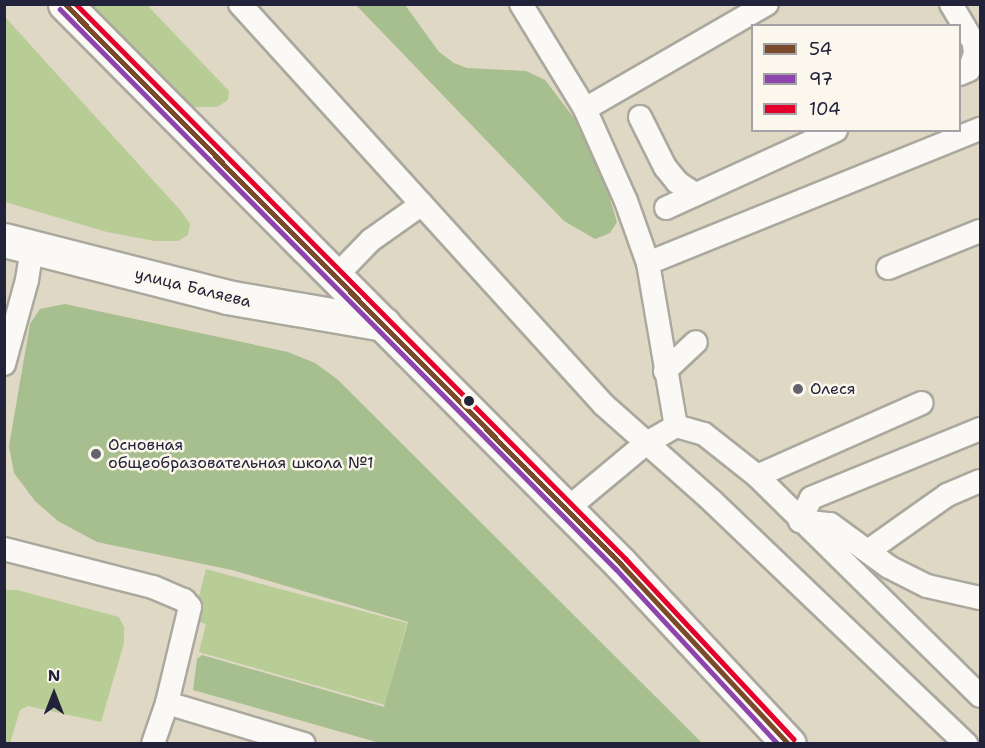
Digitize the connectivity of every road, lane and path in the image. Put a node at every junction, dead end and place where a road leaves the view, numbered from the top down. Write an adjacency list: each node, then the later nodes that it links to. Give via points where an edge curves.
1 (65, 4): 18 (street)
2 (240, 4): 12 (lane)
3 (521, 4): 7 (lane)
4 (767, 4): 7 (lane)
5 (951, 4): 6 (lane, via 974,43 969,70)
6 (961, 74)
7 (585, 109): 16 (lane, via 626,201)
8 (640, 117): 11 (lane, via 664,167)
9 (981, 129): 16 (lane)
10 (832, 132): 11 (lane)
11 (695, 194): 13 (lane)
12 (422, 204): 18 (lane, via 371,240); 26 (lane, via 604,405)
13 (666, 208)
14 (981, 231): 17 (lane)
15 (18, 244): 19 (street, улица Баляева, via 227,297); 21 (lane, via 27,280)
16 (648, 263): 22 (lane)
17 (888, 268)
18 (336, 276): 19 (street)
19 (384, 324): 29 (street, via 459,405)
20 (696, 342): 22 (lane)
21 (4, 364)
22 (665, 371): 24 (lane)
23 (922, 402): 27 (lane)
24 (676, 426): 26 (lane); 27 (lane, via 704,434)
25 (981, 429): 30 (lane, via 811,498)
26 (645, 444): 29 (lane); 39 (lane, via 712,501)
27 (757, 476): 30 (lane)
28 (981, 481): 32 (lane, via 947,495)
29 (567, 509): 38 (street)
30 (800, 520): 32 (lane, via 830,524); 34 (lane)
31 (4, 549): 35 (lane, via 153,587 184,600 190,607)
32 (868, 551): 33 (lane, via 927,586)
33 (981, 598)
34 (981, 696)
35 (167, 703): 36 (lane); 37 (lane)
36 (153, 744)
37 (304, 744)
38 (789, 744)
39 (966, 744)

